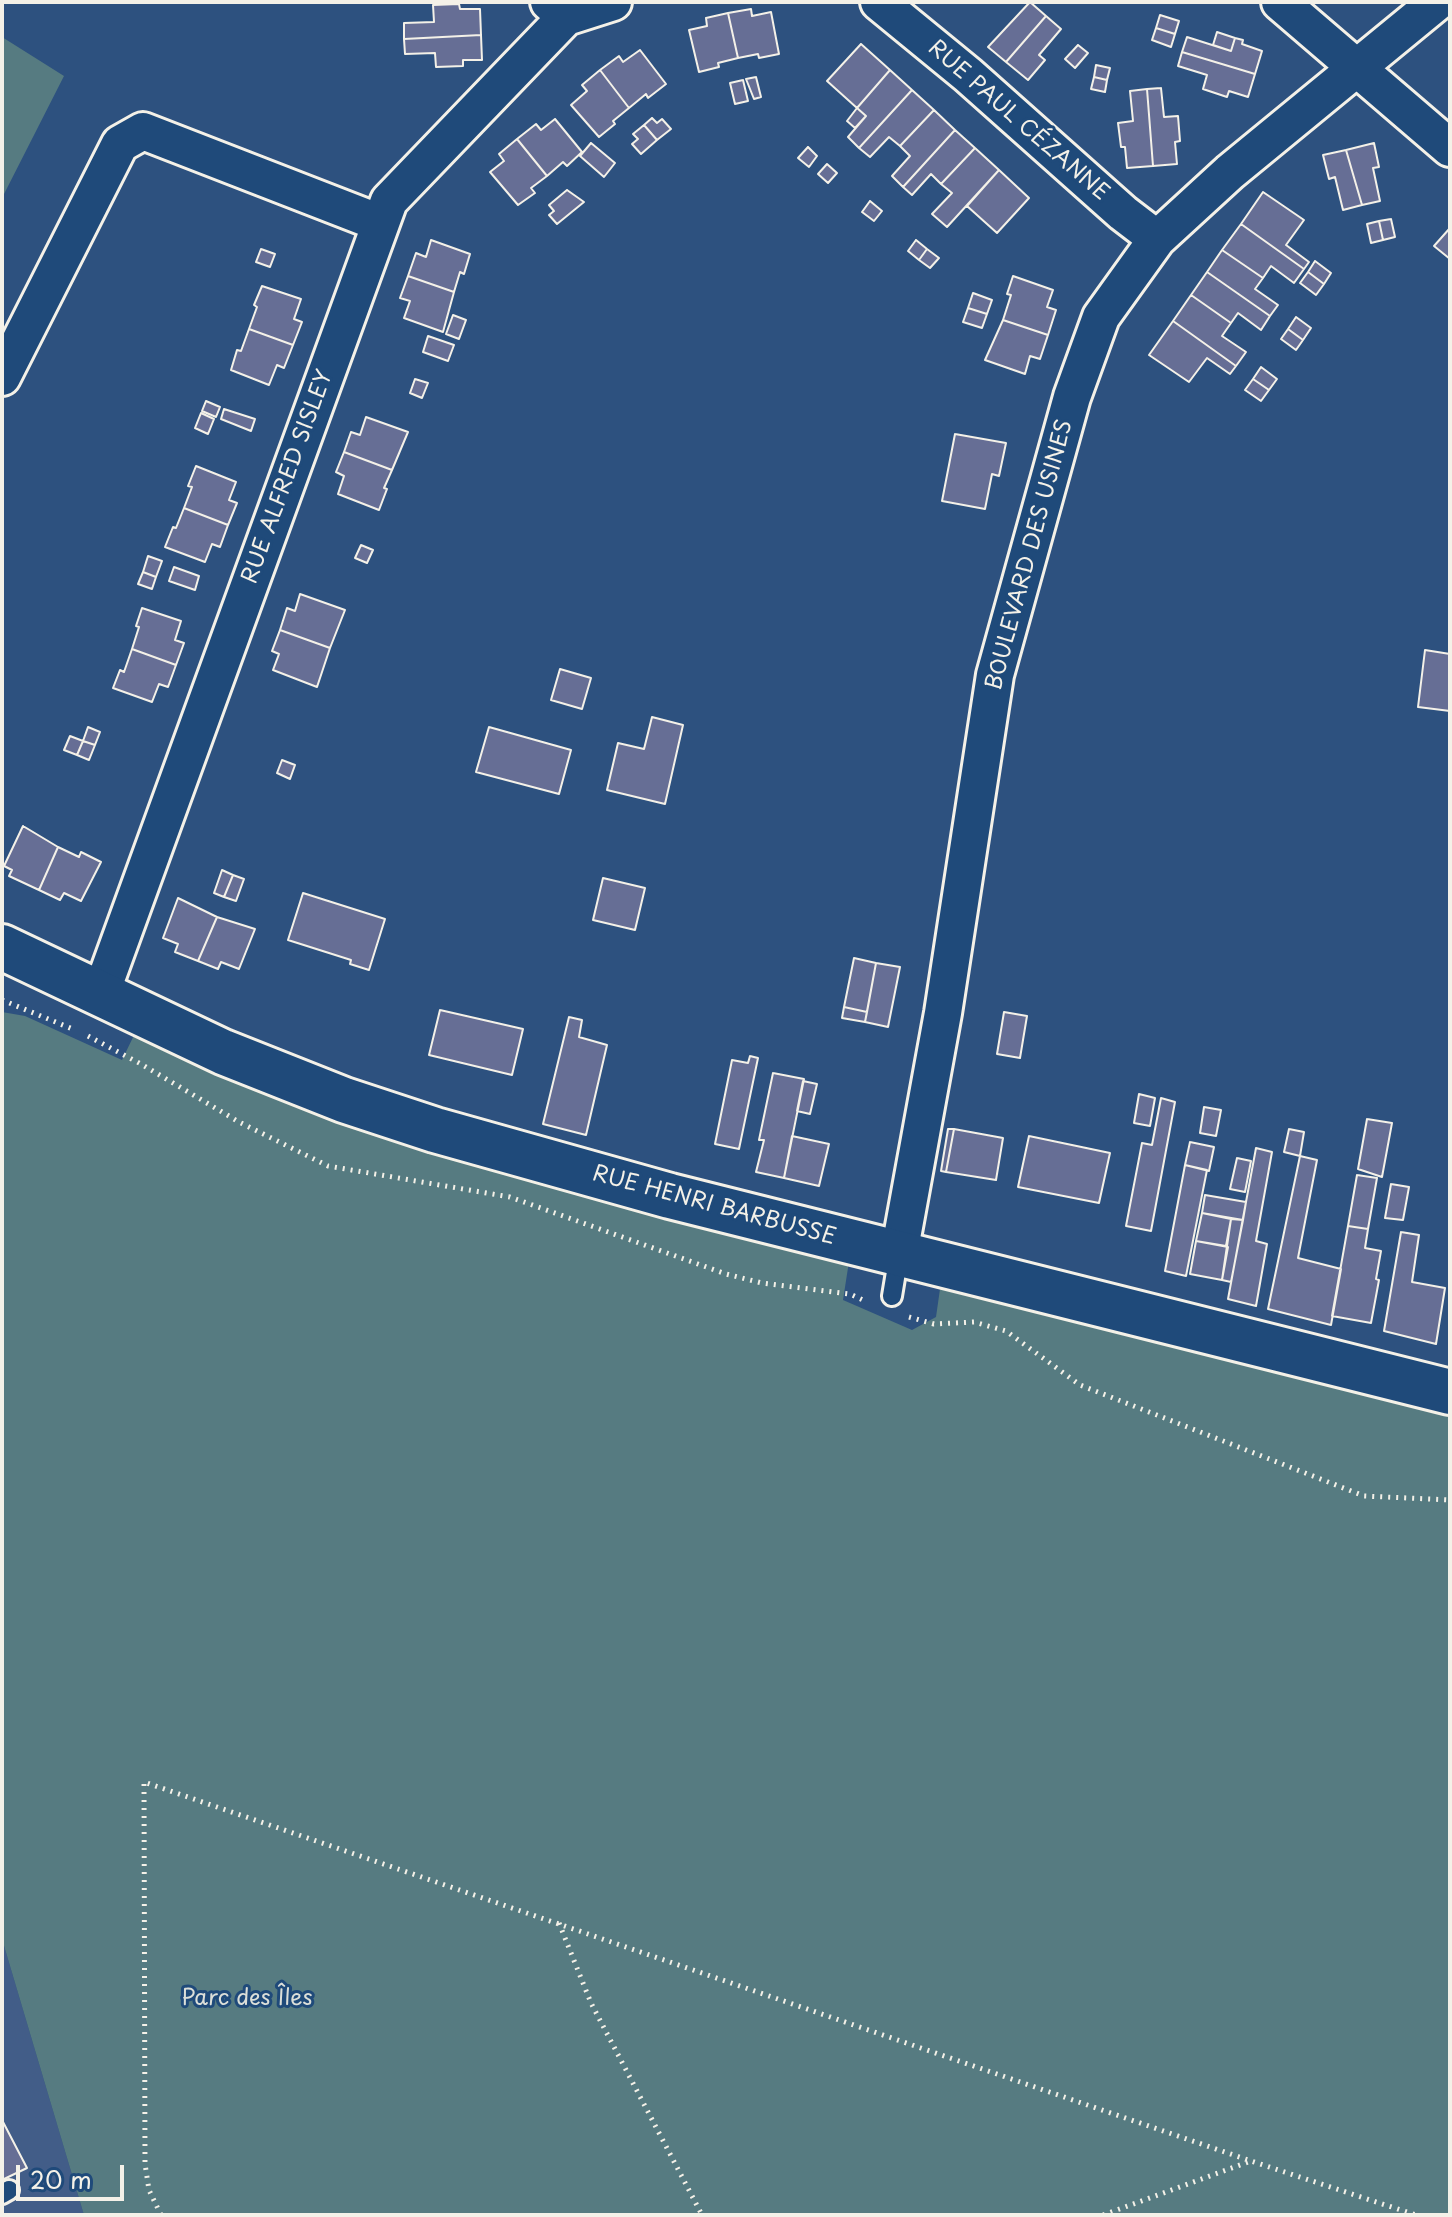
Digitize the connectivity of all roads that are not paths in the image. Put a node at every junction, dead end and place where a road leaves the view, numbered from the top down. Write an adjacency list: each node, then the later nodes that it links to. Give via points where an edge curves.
1 (613, 2): 5 (street)
2 (879, 2): 9 (street, RUE PAUL CÉZANNE)
3 (1280, 2): 6 (street)
4 (1437, 2): 6 (street, BOULEVARD DES USINES)
5 (557, 9): 8 (street, RUE ALFRED SISLEY, via 389,201)
6 (1357, 68): 7 (street); 9 (street, BOULEVARD DES USINES)
7 (1450, 148)
8 (380, 223): 10 (street, via 143,131 120,144); 12 (street, RUE ALFRED SISLEY)
9 (1157, 239): 13 (street, BOULEVARD DES USINES, via 1101,317 1072,397 995,675)
10 (2, 377)
11 (2, 947): 12 (street, RUE HENRI BARBUSSE)
12 (101, 993): 13 (street, RUE HENRI BARBUSSE, via 223,1052 359,1105 670,1196)
13 (896, 1275): 14 (street, RUE HENRI BARBUSSE)
14 (1450, 1392)

